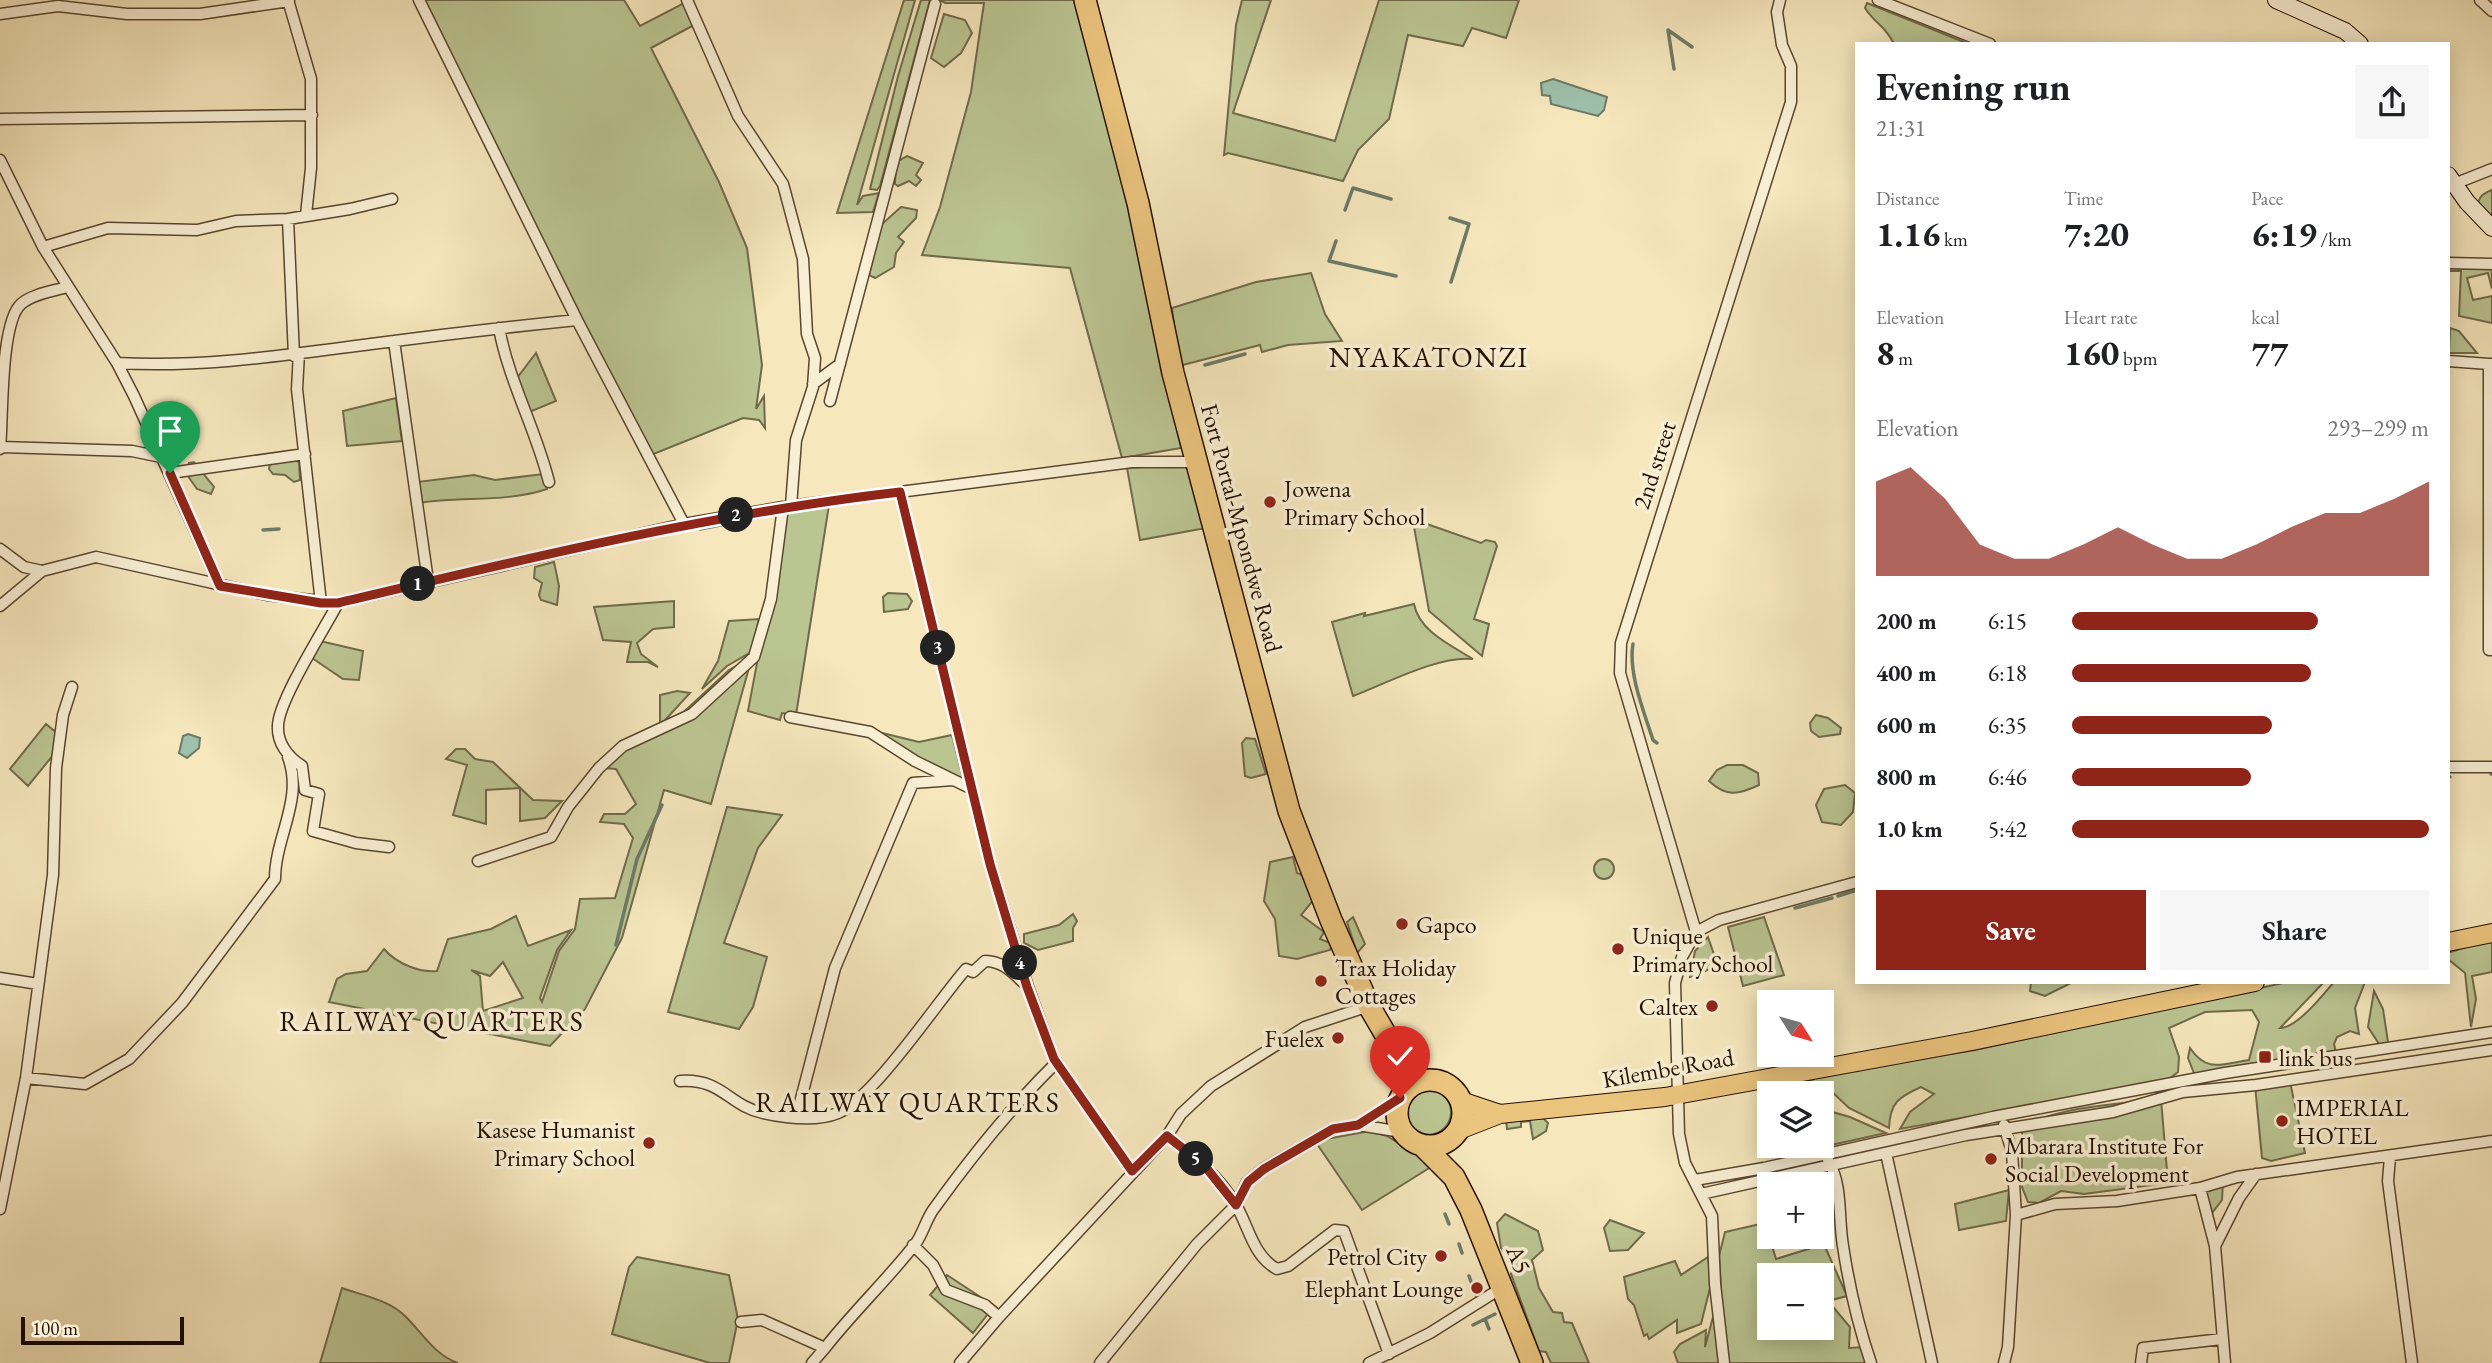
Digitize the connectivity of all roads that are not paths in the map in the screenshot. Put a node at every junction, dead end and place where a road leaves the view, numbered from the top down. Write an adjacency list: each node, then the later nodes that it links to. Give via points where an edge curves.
1 (288, 0): 11 (street, via 200,14 128,14 58,6); 14 (street, via 311,79)
2 (419, 0): 27 (street)
3 (687, 0): 35 (street, via 738,116 783,184 803,259 807,334 815,358)
4 (1085, 0): 40 (highway, Fort Portal-Mpondwe Road, via 1138,203 1173,373)
5 (1780, 0): 64 (street, 2nd street, via 1777,12 1791,66 1791,102 1621,643 1620,673)
6 (1878, 0): 12 (street)
7 (2276, 0): 13 (street, via 2345,31)
8 (2480, 0): 10 (street)
9 (935, 4): 33 (street)
10 (2492, 11)
11 (0, 14)
12 (1985, 42)
13 (2358, 42)
14 (312, 115): 15 (street); 20 (street)
15 (0, 119)
16 (0, 160): 23 (street)
17 (2492, 169): 18 (street)
18 (2451, 182): 22 (street)
19 (392, 199): 20 (street)
20 (306, 215): 21 (street)
21 (288, 219): 23 (street, via 236,221 197,230 108,228); 30 (street)
22 (2492, 228)
23 (43, 247): 26 (street)
24 (2450, 263): 25 (street)
25 (2492, 264)
26 (67, 287): 32 (street); 37 (street, via 20,304 12,318)
27 (577, 320): 28 (street); 45 (street)
28 (499, 328): 29 (street); 42 (street, via 518,400 541,450)
29 (394, 341): 30 (street); 48 (street)
30 (297, 354): 32 (street, via 160,365); 38 (street, via 296,389)
31 (2450, 361): 34 (street)
32 (117, 363): 39 (street)
33 (840, 364): 35 (street); 36 (street)
34 (2490, 364): 53 (street)
35 (813, 384): 44 (street, via 796,440)
36 (830, 401)
37 (0, 448): 39 (street, via 132,451)
38 (305, 454): 41 (street); 50 (street)
39 (161, 457): 41 (street)
40 (1199, 462): 43 (street, via 1132,462); 71 (highway, Fort Portal-Mpondwe Road, via 1289,811 1318,891)
41 (170, 473): 49 (street)
42 (549, 482)
43 (900, 492): 44 (street); 60 (street)
44 (787, 507): 45 (street); 62 (street, via 771,599 754,657 692,714 623,746 568,807 551,837)
45 (684, 524): 48 (street)
46 (0, 549): 47 (street, via 24,567)
47 (42, 571): 49 (street, via 96,557); 52 (street)
48 (428, 582): 51 (street)
49 (220, 586): 50 (street)
50 (321, 603): 51 (street)
51 (338, 603): 56 (street, via 281,714 279,733)
52 (0, 606)
53 (2492, 650)
54 (72, 687): 68 (street, via 56,768 53,875)
55 (790, 716): 59 (street, via 870,732)
56 (288, 757): 61 (street, via 302,766 305,790 319,794 313,831); 76 (street, via 294,774 293,793 275,879 182,1003 130,1059 85,1084)
57 (2450, 767): 58 (street)
58 (2492, 767)
59 (953, 780): 60 (street); 84 (street, via 913,783 892,828 835,968)
60 (972, 789): 70 (street)
61 (389, 847)
62 (478, 861)
63 (1855, 883): 64 (street, via 1719,920)
64 (1696, 932): 80 (street, via 1675,983)
65 (2492, 933): 66 (main road)
66 (2450, 942)
67 (0, 978): 68 (street)
68 (38, 984): 76 (street)
69 (2245, 984): 80 (main road, Kilembe Road)
70 (1027, 987): 75 (street); 84 (street, via 993,961 985,961 973,972 966,969 918,1032 846,1110)
71 (1369, 1006): 74 (highway, Fort Portal-Mpondwe Road); 89 (street, via 1305,1027 1211,1086 1181,1114)
72 (2492, 1032): 83 (street, via 2225,1073)
73 (2492, 1050): 86 (street, via 2183,1092 2099,1115)
74 (1397, 1054): 77 (highway, Fort Portal-Mpondwe Road); 79 (highway, Fort Portal-Mpondwe Road)
75 (1057, 1062): 95 (street); 105 (street, via 986,1140)
76 (26, 1078): 99 (street)
77 (1435, 1080): 79 (highway, via 1413,1084); 81 (highway, Kilembe Road, via 1455,1091)
78 (680, 1081): 84 (street, via 710,1083 755,1111)
79 (1402, 1095): 85 (street); 87 (highway, via 1396,1110)
80 (1680, 1095): 82 (main road, Kilembe Road); 98 (street, via 1679,1134 1685,1163)
81 (1461, 1101): 82 (main road, Kilembe Road); 88 (highway, A5, via 1463,1110)
82 (1500, 1114): 88 (main road, Kilembe Road)
83 (2002, 1115): 86 (street); 94 (street)
84 (796, 1118)
85 (1358, 1125): 87 (street); 102 (street, via 1333,1129 1264,1169 1248,1182)
86 (2005, 1129): 92 (street); 104 (street, via 2012,1152)
87 (1402, 1132): 91 (highway, A5)
88 (1455, 1134): 91 (highway, Kilembe Road, via 1438,1146); 97 (highway, A5 / A5)
89 (1167, 1136): 95 (street); 102 (street, via 1204,1165)
90 (2492, 1141): 93 (street)
91 (1423, 1146): 97 (highway, A5 / A5)
92 (1886, 1153): 94 (street); 120 (street)
93 (2389, 1157): 96 (street); 124 (street, via 2388,1181)
94 (1828, 1160): 98 (street); 101 (street); 119 (street, via 1837,1188 1849,1283)
95 (1132, 1171): 108 (street)
96 (2256, 1174): 100 (street); 106 (street)
97 (1454, 1177): 107 (highway, A5 / A5)
98 (1695, 1180): 101 (street)
99 (3, 1183): 103 (street)
100 (2200, 1188): 104 (street, via 2117,1201 2054,1204); 106 (street)
101 (1701, 1194): 118 (street, via 1712,1216)
102 (1236, 1205): 112 (street, via 1254,1244 1269,1264 1282,1270 1335,1230 1345,1231); 115 (street)
103 (0, 1209)
104 (2017, 1215): 121 (street)
105 (913, 1245): 108 (street, via 933,1265 946,1290 985,1305); 111 (street)
106 (2215, 1246): 110 (street)
107 (1503, 1287): 112 (street); 117 (highway, A5 / A5)
108 (999, 1317): 114 (street)
109 (741, 1322): 111 (street, via 762,1320)
110 (2222, 1339): 122 (street, via 2143,1348); 123 (street)
111 (825, 1348): 113 (street)
112 (1389, 1354): 116 (street)
113 (812, 1363)
114 (960, 1363)
115 (1100, 1363)
116 (1368, 1363)
117 (1532, 1363)
118 (1724, 1363)
119 (1871, 1363)
120 (1932, 1363)
121 (2004, 1363)
122 (2141, 1363)
123 (2225, 1363)
124 (2412, 1363)

